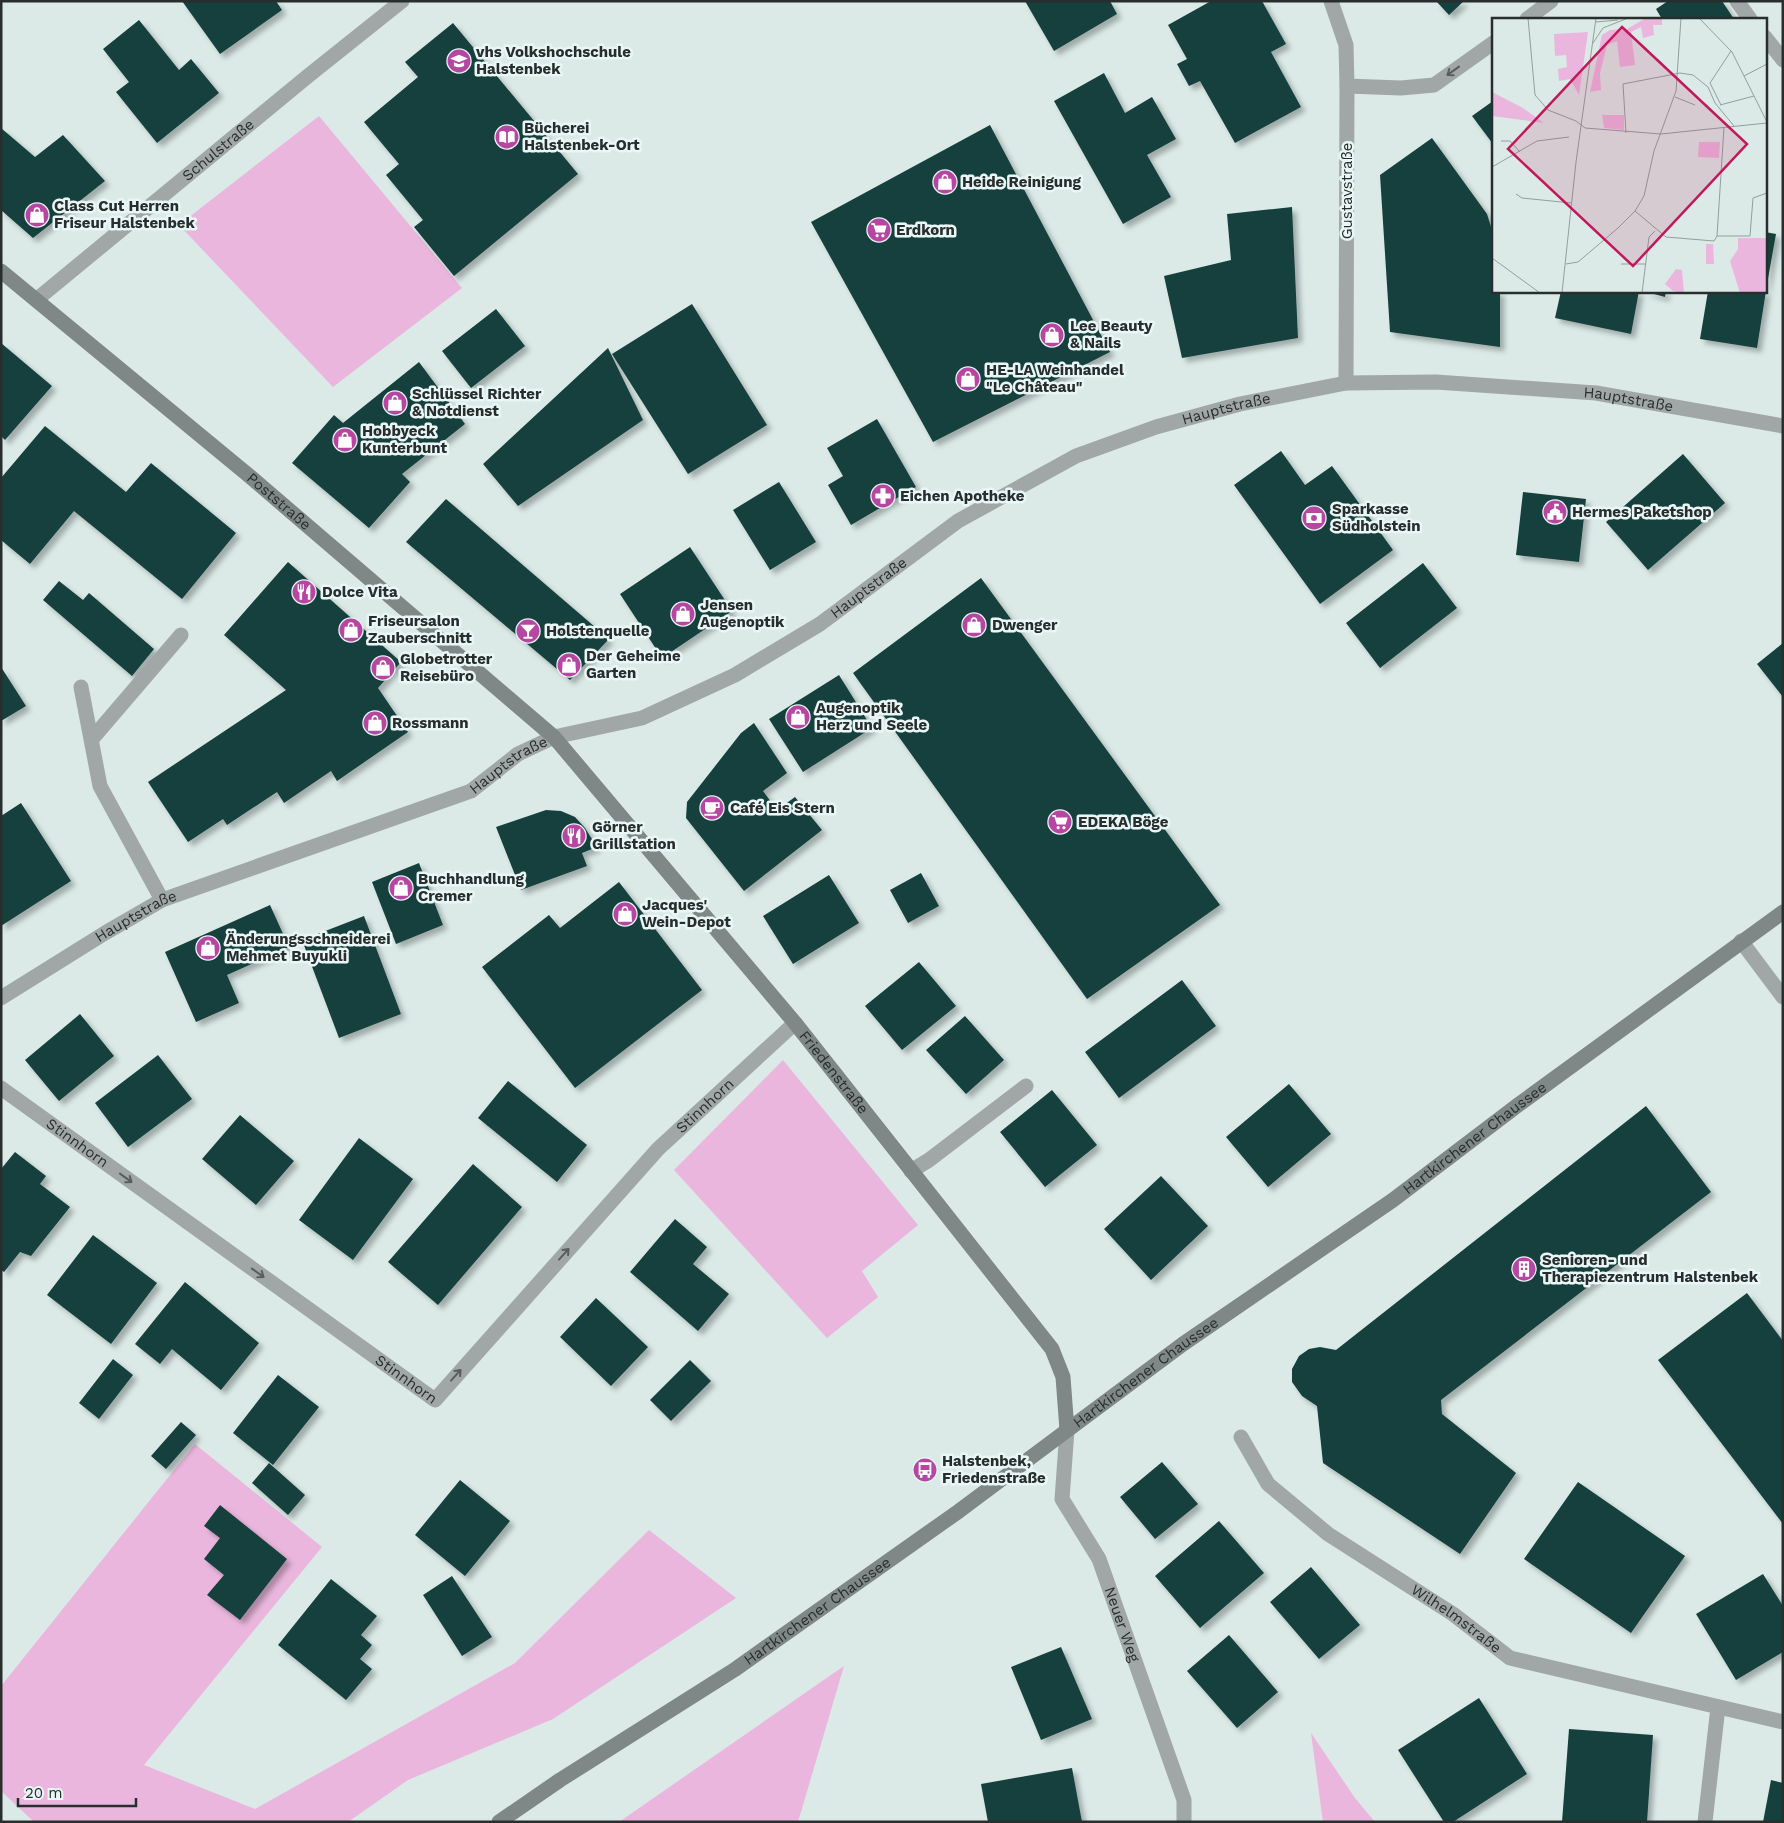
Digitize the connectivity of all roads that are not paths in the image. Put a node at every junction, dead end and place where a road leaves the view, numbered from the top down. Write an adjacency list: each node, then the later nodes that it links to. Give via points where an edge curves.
1 (402, 1): 12 (street, Schulstraße)
2 (1330, 1): 10 (street, Gustavstraße, via 1346,45)
3 (1551, 1): 5 (street)
4 (1737, 1): 6 (street)
5 (1528, 18)
6 (1749, 18)
7 (1766, 38): 9 (street)
8 (1492, 44): 10 (street, one-way to 10, via 1434,85 1401,88)
9 (1783, 60)
10 (1347, 86): 13 (street, Gustavstraße)
11 (1, 271): 12 (street, Poststraße)
12 (36, 300): 17 (street, Poststraße, via 253,479)
13 (1346, 383): 14 (street, Hauptstraße, via 1436,382 1596,393); 17 (street, Hauptstraße, via 1240,404 1156,427 1076,456 958,521 820,624 735,675 642,718)
14 (1783, 426)
15 (181, 635): 18 (street)
16 (80, 687): 18 (street)
17 (554, 737): 19 (street, Hauptstraße, via 518,754 471,791); 24 (street, Friedenstraße)
18 (91, 740): 19 (street, via 100,786)
19 (162, 900): 23 (street, Hauptstraße)
20 (1783, 912): 21 (street, Hartkirchener Chaussee)
21 (1741, 941): 22 (street); 28 (street, Hartkirchener Chaussee, via 1392,1200 1183,1344)
22 (1783, 997)
23 (1, 998)
24 (795, 1023): 26 (street, Stinnhorn, one-way to 24, via 434,1400 658,1149); 27 (street, Friedenstraße)
25 (1026, 1086): 27 (street)
26 (1, 1088)
27 (911, 1171): 28 (street, Friedenstraße, via 1052,1349 1063,1377)
28 (1067, 1430): 32 (street, Hartkirchener Chaussee, via 959,1511 734,1670); 33 (street, Neuer Weg, via 1062,1499 1099,1559 1184,1800)
29 (1241, 1437): 30 (street, Wilhelmstraße, via 1268,1484 1328,1534 1453,1614 1510,1658)
30 (1718, 1707): 31 (street, Wilhelmstraße); 34 (street)
31 (1783, 1722)
32 (499, 1822)
33 (1184, 1822)
34 (1705, 1822)

